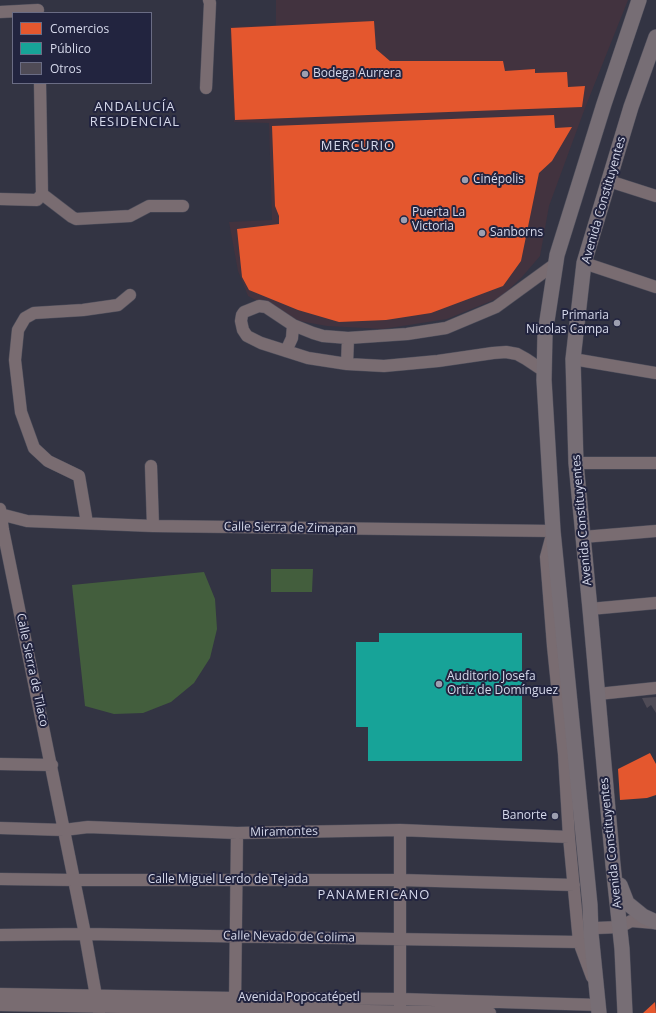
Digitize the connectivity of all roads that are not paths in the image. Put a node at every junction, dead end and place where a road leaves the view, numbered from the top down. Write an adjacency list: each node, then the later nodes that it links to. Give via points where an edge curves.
1 (209, 0): 8 (street)
2 (639, 0): 15 (main road)
3 (37, 8): 4 (street)
4 (0, 12)
5 (656, 37): 6 (main road, Avenida Constituyentes)
6 (653, 53): 9 (main road, Avenida Constituyentes, via 630,107)
7 (40, 84): 10 (street)
8 (206, 88)
9 (609, 181): 11 (street); 14 (main road, Avenida Constituyentes)
10 (42, 194): 12 (street, via 37,200); 13 (street, via 76,219 130,216 148,206)
11 (656, 196)
12 (0, 199)
13 (183, 206)
14 (584, 263): 16 (street); 21 (main road, Avenida Constituyentes)
15 (555, 264): 19 (street, via 496,307 446,328 407,334); 23 (main road, via 545,334)
16 (656, 287)
17 (130, 295): 30 (street, via 118,305 34,314 24,318 18,330 14,360 21,412 34,448 48,461 79,476)
18 (293, 324): 19 (street, via 323,336); 20 (street, via 292,338); 20 (street, via 266,307 254,307 242,315 243,330 250,338)
19 (348, 338): 22 (street)
20 (286, 351): 22 (street, via 308,358)
21 (573, 359): 24 (street); 25 (main road, Avenida Constituyentes)
22 (347, 364): 23 (street, via 384,366 438,362 506,352 516,354)
23 (544, 371): 33 (main road)
24 (656, 373)
25 (576, 463): 26 (street); 35 (main road, Avenida Constituyentes)
26 (656, 463)
27 (151, 466): 31 (street)
28 (0, 513): 29 (street, Calle Sierra de Zimapan); 32 (street, Calle Sierra de Tilaco)
29 (27, 521): 30 (street, Calle Sierra de Zimapan); 32 (street, Calle Sierra de Zimapan)
30 (87, 523): 31 (street, Calle Sierra de Zimapan)
31 (153, 526): 33 (street, Calle Sierra de Zimapan)
32 (1, 530): 41 (street, Calle Sierra de Tilaco)
33 (554, 531): 46 (street, via 546,557); 55 (main road)
34 (656, 531): 35 (street)
35 (583, 537): 37 (main road, Avenida Constituyentes)
36 (656, 603): 37 (street)
37 (590, 609): 39 (main road, Avenida Constituyentes)
38 (656, 688): 39 (street)
39 (598, 694): 47 (main road, Avenida Constituyentes)
40 (0, 764): 41 (street)
41 (52, 765): 43 (street, Calle Sierra de Tilaco)
42 (0, 828): 43 (street, Miramontes)
43 (64, 830): 45 (street, Miramontes, via 88,827); 49 (street, Calle Sierra de Tilaco)
44 (400, 830): 45 (street, Miramontes); 46 (street, Miramontes); 51 (street)
45 (237, 833): 50 (street)
46 (569, 837): 52 (street)
47 (613, 866): 53 (main road, via 627,903); 54 (main road, Avenida Constituyentes)
48 (0, 879): 49 (street, Calle Miguel Lerdo de Tejada)
49 (74, 880): 50 (street, Calle Miguel Lerdo de Tejada); 56 (street, Calle Sierra de Tilaco)
50 (236, 880): 51 (street, Calle Miguel Lerdo de Tejada); 58 (street)
51 (401, 880): 52 (street, Calle Miguel Lerdo de Tejada); 59 (street)
52 (574, 884): 60 (street)
53 (656, 923): 54 (street, via 631,922)
54 (620, 927): 55 (street, via 596,928); 71 (main road, Avenida Constituyentes)
55 (592, 933): 60 (street); 61 (main road)
56 (85, 934): 57 (street, Calle Nevado de Colima); 58 (street, Calle Nevado de Colima); 63 (street, Calle Sierra de Tilaco)
57 (0, 935)
58 (235, 937): 59 (street, Calle Nevado de Colima); 66 (street)
59 (400, 938): 60 (street, Calle Nevado de Colima); 64 (street)
60 (579, 942): 61 (street)
61 (597, 990): 67 (main road)
62 (0, 994): 63 (street, Avenida Popocatépetl)
63 (95, 995): 66 (street, Avenida Popocatépetl); 68 (street, Calle Sierra de Tilaco)
64 (400, 999): 66 (street, Avenida Popocatépetl); 67 (street, Avenida Popocatépetl); 69 (street)
65 (0, 1005): 68 (street, Avenida Popocatépetl)
66 (235, 1006): 68 (street, Avenida Popocatépetl); 69 (street, Avenida Popocatépetl)
67 (599, 1009)
68 (98, 1010)
69 (400, 1012): 70 (street, Avenida Popocatépetl)
70 (490, 1013)
71 (625, 1013)

